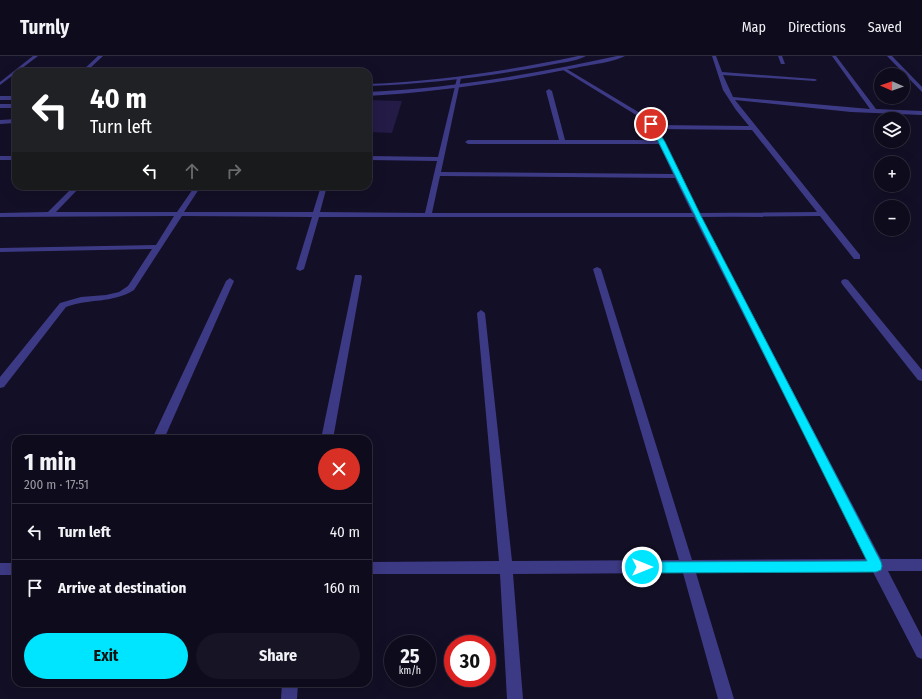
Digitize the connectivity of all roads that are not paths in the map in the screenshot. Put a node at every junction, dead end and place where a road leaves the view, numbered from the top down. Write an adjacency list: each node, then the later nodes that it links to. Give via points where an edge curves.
1 (36, 56): 10 (street)
2 (101, 56): 11 (street)
3 (584, 56): 15 (street)
4 (623, 56): 12 (street)
5 (714, 56): 13 (street)
6 (780, 56): 9 (street)
7 (834, 56): 28 (street)
8 (889, 56): 20 (street)
9 (783, 63)
10 (21, 68)
11 (88, 68)
12 (565, 69): 19 (street); 32 (street, via 643,117)
13 (720, 73): 16 (street); 25 (street)
14 (12, 75): 17 (street)
15 (459, 78): 18 (street); 19 (street)
16 (815, 80)
17 (0, 84)
18 (372, 85)
19 (457, 87): 22 (street); 40 (street)
20 (922, 90)
21 (548, 91): 35 (street)
22 (372, 94)
23 (0, 98): 24 (street)
24 (12, 98)
25 (731, 98): 28 (street); 33 (street)
26 (0, 106): 27 (street)
27 (12, 106)
28 (874, 111): 29 (street)
29 (922, 113)
30 (12, 121): 31 (street)
31 (0, 122)
32 (653, 127): 33 (street); 36 (street)
33 (753, 128): 50 (street)
34 (468, 142): 35 (street)
35 (562, 142): 36 (street)
36 (662, 142): 42 (street)
37 (0, 158): 38 (street)
38 (12, 158)
39 (372, 158): 40 (street)
40 (441, 158): 41 (street)
41 (438, 174): 42 (street); 49 (street)
42 (678, 176): 52 (street)
43 (74, 190): 47 (street)
44 (195, 190): 46 (street)
45 (323, 190): 48 (street)
46 (180, 213): 47 (street); 48 (street); 53 (street)
47 (51, 214): 51 (street)
48 (315, 214): 49 (street); 56 (street)
49 (428, 214): 52 (street)
50 (822, 214): 52 (street); 55 (street)
51 (0, 215)
52 (698, 216): 67 (street)
53 (158, 247): 54 (street); 63 (street, via 131,288 122,295 72,301 64,305)
54 (0, 250)
55 (857, 257)
56 (300, 269)
57 (597, 269): 68 (street)
58 (358, 277): 65 (street)
59 (230, 281): 64 (street)
60 (846, 282): 62 (street)
61 (482, 313): 70 (street)
62 (922, 377)
63 (0, 384)
64 (160, 435)
65 (328, 435)
66 (922, 565): 67 (street)
67 (876, 566): 68 (street); 73 (street)
68 (688, 567): 70 (street); 77 (street)
69 (372, 568): 70 (street)
70 (506, 568): 76 (street)
71 (0, 569): 72 (street)
72 (12, 569)
73 (922, 652)
74 (290, 687): 75 (street)
75 (289, 699)
76 (515, 699)
77 (726, 699)

